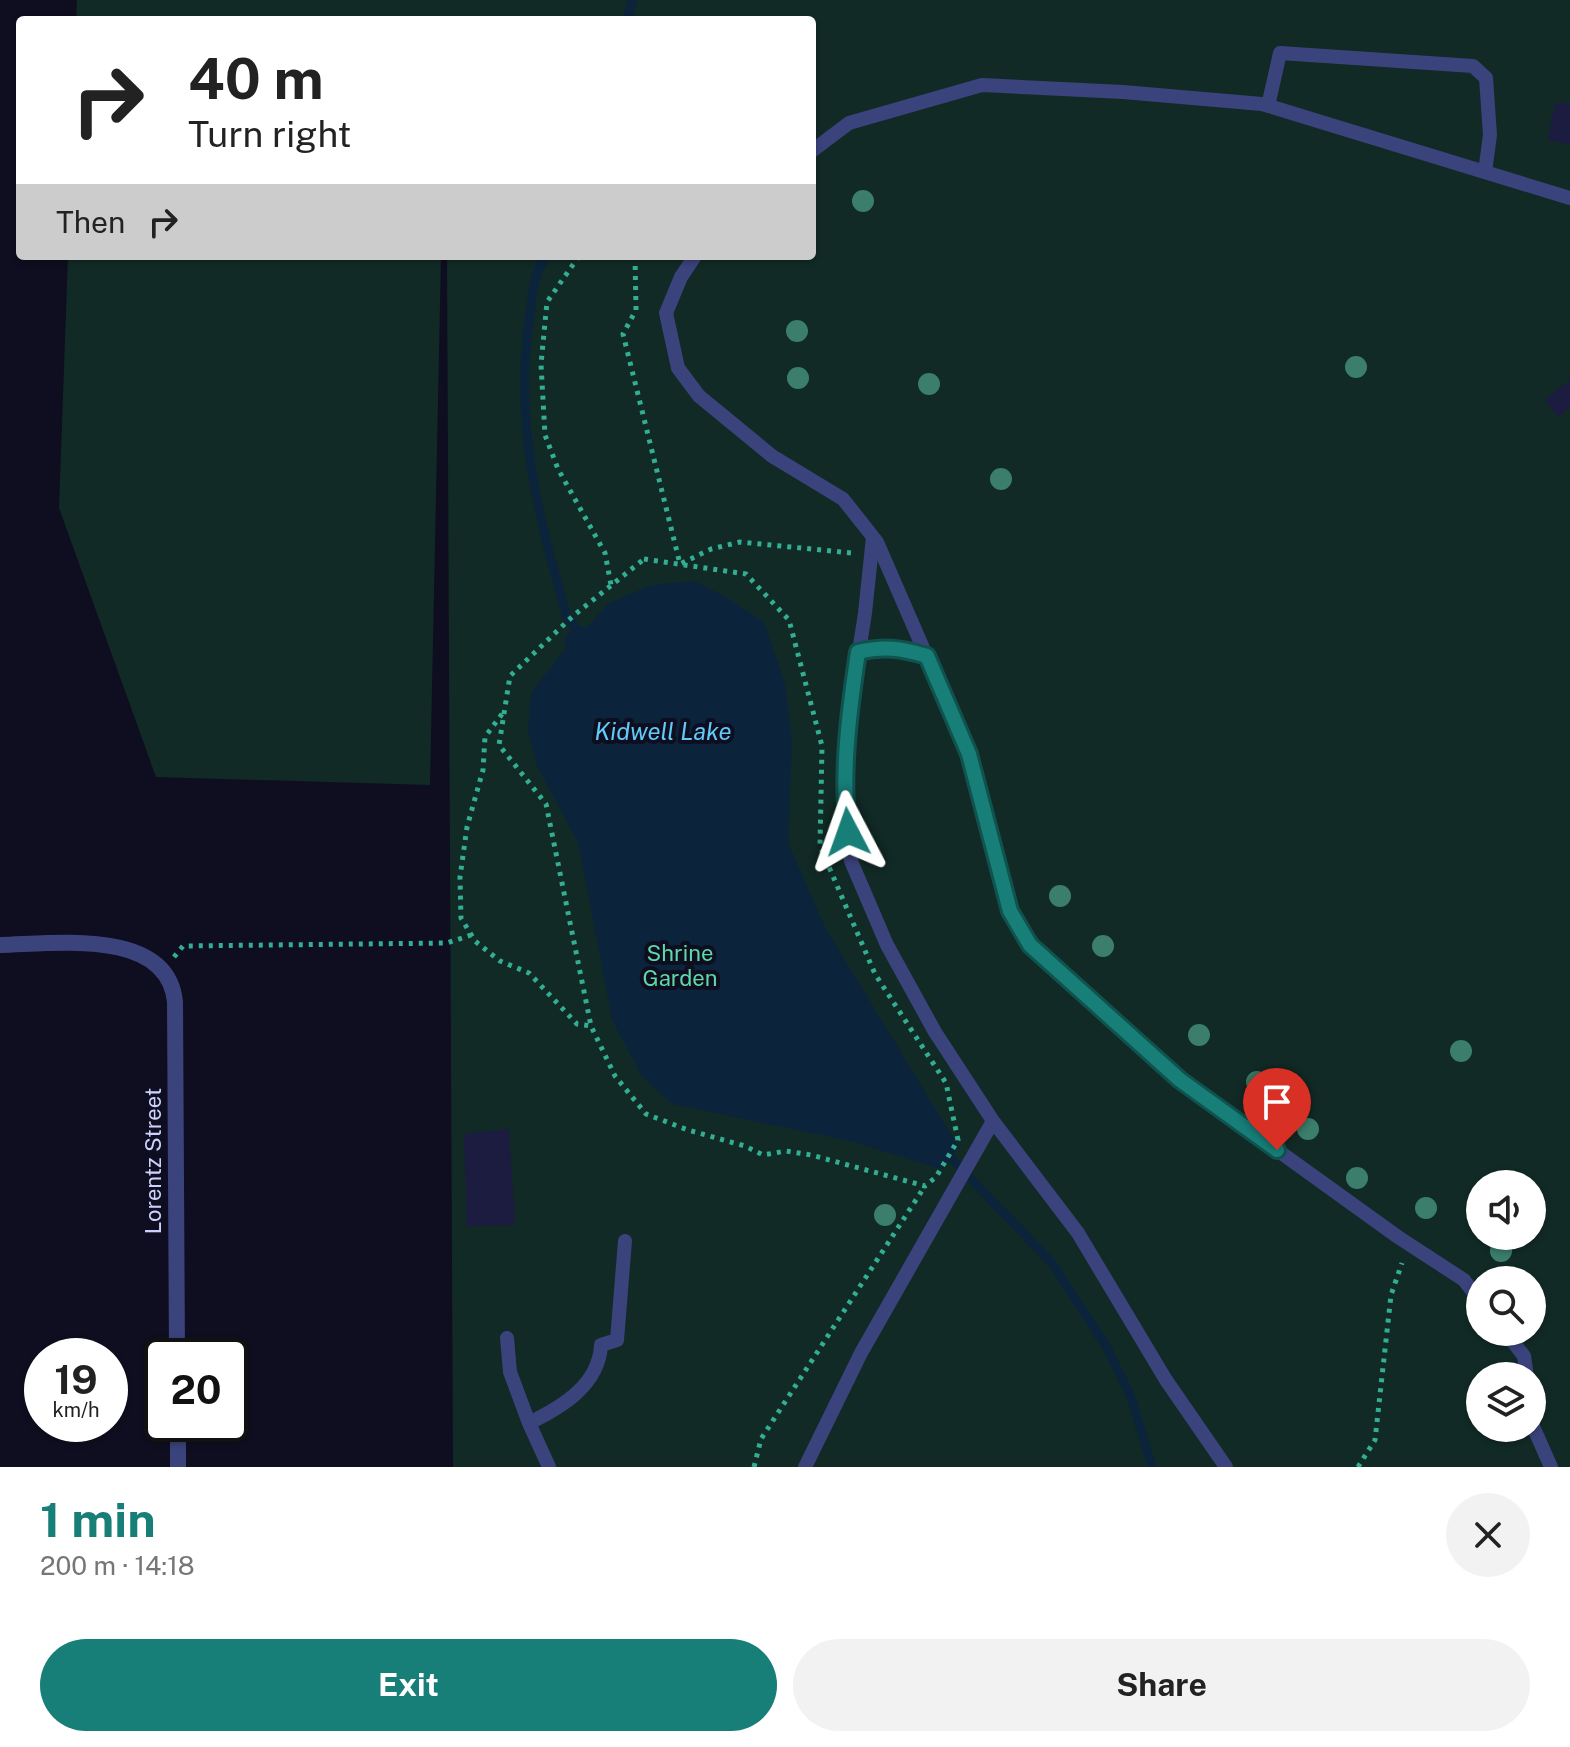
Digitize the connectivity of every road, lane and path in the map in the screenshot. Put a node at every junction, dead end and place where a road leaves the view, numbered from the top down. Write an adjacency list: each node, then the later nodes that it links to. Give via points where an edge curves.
1 (1268, 106): 2 (lane, via 982,85 849,123); 3 (lane); 3 (lane, via 1280,53 1473,66 1486,78 1490,135)
2 (816, 148)
3 (1485, 172): 4 (lane)
4 (1570, 198)
5 (576, 260): 11 (path, via 547,302 541,364 545,435 605,553)
6 (635, 260): 10 (path, via 636,310 623,334)
7 (692, 260): 8 (lane, via 666,313 678,368 699,396 772,456 843,499)
8 (873, 537): 9 (lane); 13 (lane)
9 (871, 556): 10 (path, via 740,542); 12 (lane)
10 (680, 564): 11 (path, via 644,559); 15 (path, via 746,574 789,620 822,746)
11 (611, 585): 14 (path, via 510,676)
12 (858, 652): 13 (lane, via 881,646); 20 (lane, via 844,803 851,861 879,928 935,1032)
13 (927, 656): 24 (lane, via 969,754 1010,911 1030,945 1180,1080)
14 (504, 711): 16 (path, via 485,737 483,770 467,827 461,918); 19 (path, via 499,745 546,804)
15 (820, 846)
16 (471, 935): 18 (path, via 447,943); 19 (path, via 500,961 529,973 577,1024)
17 (0, 945): 26 (street, Lorentz Street, via 92,943 140,953 170,978 175,1002)
18 (183, 946)
19 (591, 1026): 22 (path, via 615,1076 646,1114 763,1155 811,1155)
20 (993, 1121): 34 (lane, via 861,1353); 35 (lane, via 1078,1233 1166,1380)
21 (936, 1177): 22 (path)
22 (925, 1186): 33 (path, via 761,1439)
23 (625, 1241): 28 (lane, via 617,1340 601,1345 577,1395)
24 (1408, 1243): 25 (lane); 36 (path, via 1391,1295 1375,1440)
25 (1466, 1283)
26 (177, 1338)
27 (507, 1338): 28 (lane, via 510,1372)
28 (529, 1423): 32 (lane)
29 (178, 1442): 31 (street)
30 (1540, 1442): 37 (lane)
31 (178, 1467)
32 (549, 1467)
33 (754, 1467)
34 (805, 1467)
35 (1226, 1467)
36 (1358, 1467)
37 (1551, 1467)

